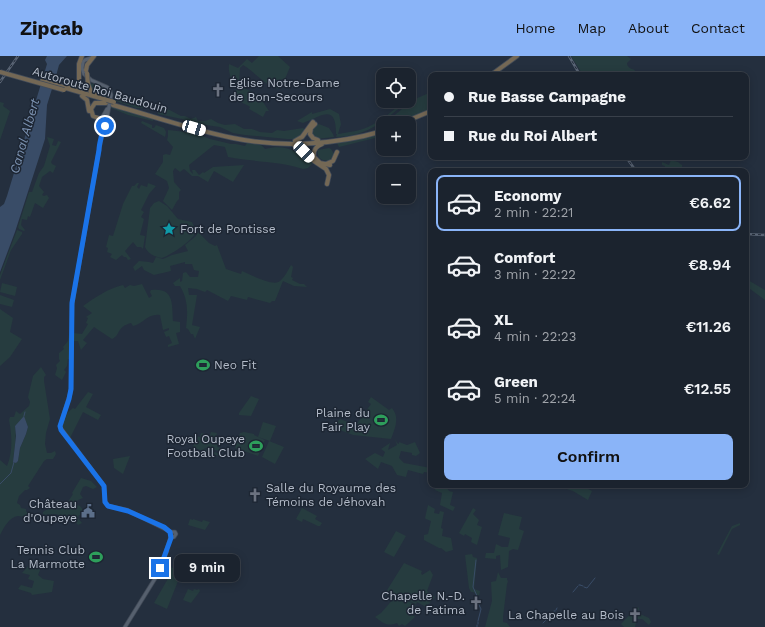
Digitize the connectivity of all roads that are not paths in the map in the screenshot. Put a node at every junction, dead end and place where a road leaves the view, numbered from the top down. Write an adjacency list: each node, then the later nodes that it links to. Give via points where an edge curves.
1 (517, 56): 5 (highway)
2 (521, 56): 5 (highway)
3 (86, 57): 7 (main road, via 81,65 82,72 87,79); 8 (highway, via 79,66 79,83 75,88); 9 (main road, via 82,66 85,75); 11 (highway, bridge, via 90,90)
4 (0, 70): 8 (highway, Autoroute Roi Baudouin, bridge)
5 (501, 70): 6 (highway)
6 (498, 72)
7 (97, 84): 9 (main road); 13 (main road, via 109,94)
8 (64, 89): 10 (highway, Autoroute Roi Baudouin); 11 (highway, Autoroute Roi Baudouin)
9 (110, 92): 13 (main road); 19 (main road, via 111,99)
10 (82, 96): 12 (highway, Autoroute Roi Baudouin); 19 (highway, via 88,102 91,116)
11 (101, 98): 12 (highway, Autoroute Roi Baudouin)
12 (107, 102): 16 (highway, Autoroute Roi Baudouin, bridge); 19 (highway, via 92,105 91,111 95,117)
13 (106, 111): 19 (main road)
14 (428, 113): 17 (highway)
15 (428, 114): 18 (highway)
16 (159, 117): 25 (highway, Autoroute Roi Baudouin, via 234,136); 26 (highway, Autoroute Roi Baudouin, via 234,138)
17 (416, 118)
18 (416, 120)
19 (104, 121): 31 (main road, via 72,305 71,389 60,428 104,486 105,502 108,506 127,510 168,530 172,535 156,578)
20 (303, 127): 21 (highway)
21 (306, 132): 23 (highway, via 314,123 310,134); 25 (highway)
22 (376, 132): 24 (highway, Autoroute Roi Baudouin)
23 (318, 140): 24 (highway, Autoroute Roi Baudouin); 25 (highway, Autoroute Roi Baudouin)
24 (332, 140): 26 (highway, Autoroute Roi Baudouin); 28 (highway, via 315,149 314,157)
25 (295, 141)
26 (290, 144): 28 (highway, via 300,148)
27 (337, 152): 28 (highway, via 330,163)
28 (319, 163): 29 (highway); 30 (highway, via 328,173)
29 (330, 167)
30 (327, 184)
31 (125, 627)

